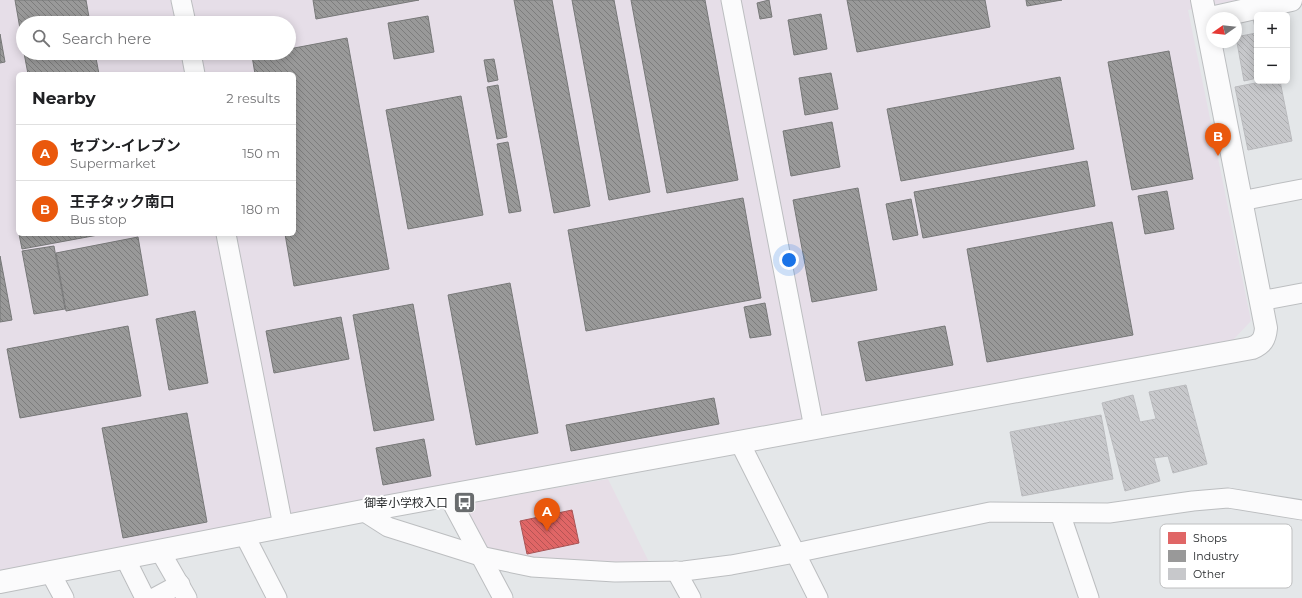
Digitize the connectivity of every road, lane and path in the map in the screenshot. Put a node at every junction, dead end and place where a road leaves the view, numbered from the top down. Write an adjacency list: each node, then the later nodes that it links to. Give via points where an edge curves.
1 (181, 0): 5 (street)
2 (731, 0): 13 (street)
3 (1291, 0): 4 (street)
4 (1204, 9): 9 (street)
5 (184, 16)
6 (192, 60): 7 (street)
7 (195, 72)
8 (1302, 190): 9 (street)
9 (1241, 201): 12 (street)
10 (226, 236): 19 (street)
11 (1302, 293): 12 (street)
12 (1260, 301): 13 (street, via 1265,334 1263,341 1252,348)
13 (814, 428): 14 (street)
14 (739, 441): 15 (street); 22 (street)
15 (448, 495): 17 (street); 23 (street)
16 (1302, 510): 18 (street, via 1228,498 1109,513)
17 (363, 511): 19 (street); 23 (street, via 388,527)
18 (1060, 513): 22 (street, via 990,512); 36 (street)
19 (283, 526): 20 (street)
20 (244, 534): 21 (street); 32 (street)
21 (160, 551): 24 (street); 28 (street)
22 (795, 553): 25 (street, via 731,565); 35 (street)
23 (480, 556): 25 (street, via 532,567 615,572); 33 (street)
24 (125, 558): 26 (street); 30 (street)
25 (676, 571): 34 (street)
26 (50, 572): 27 (street); 29 (street)
27 (0, 582)
28 (184, 591): 31 (street)
29 (64, 598)
30 (145, 598)
31 (154, 598)
32 (277, 598)
33 (503, 598)
34 (691, 598)
35 (818, 598)
36 (1089, 598)

